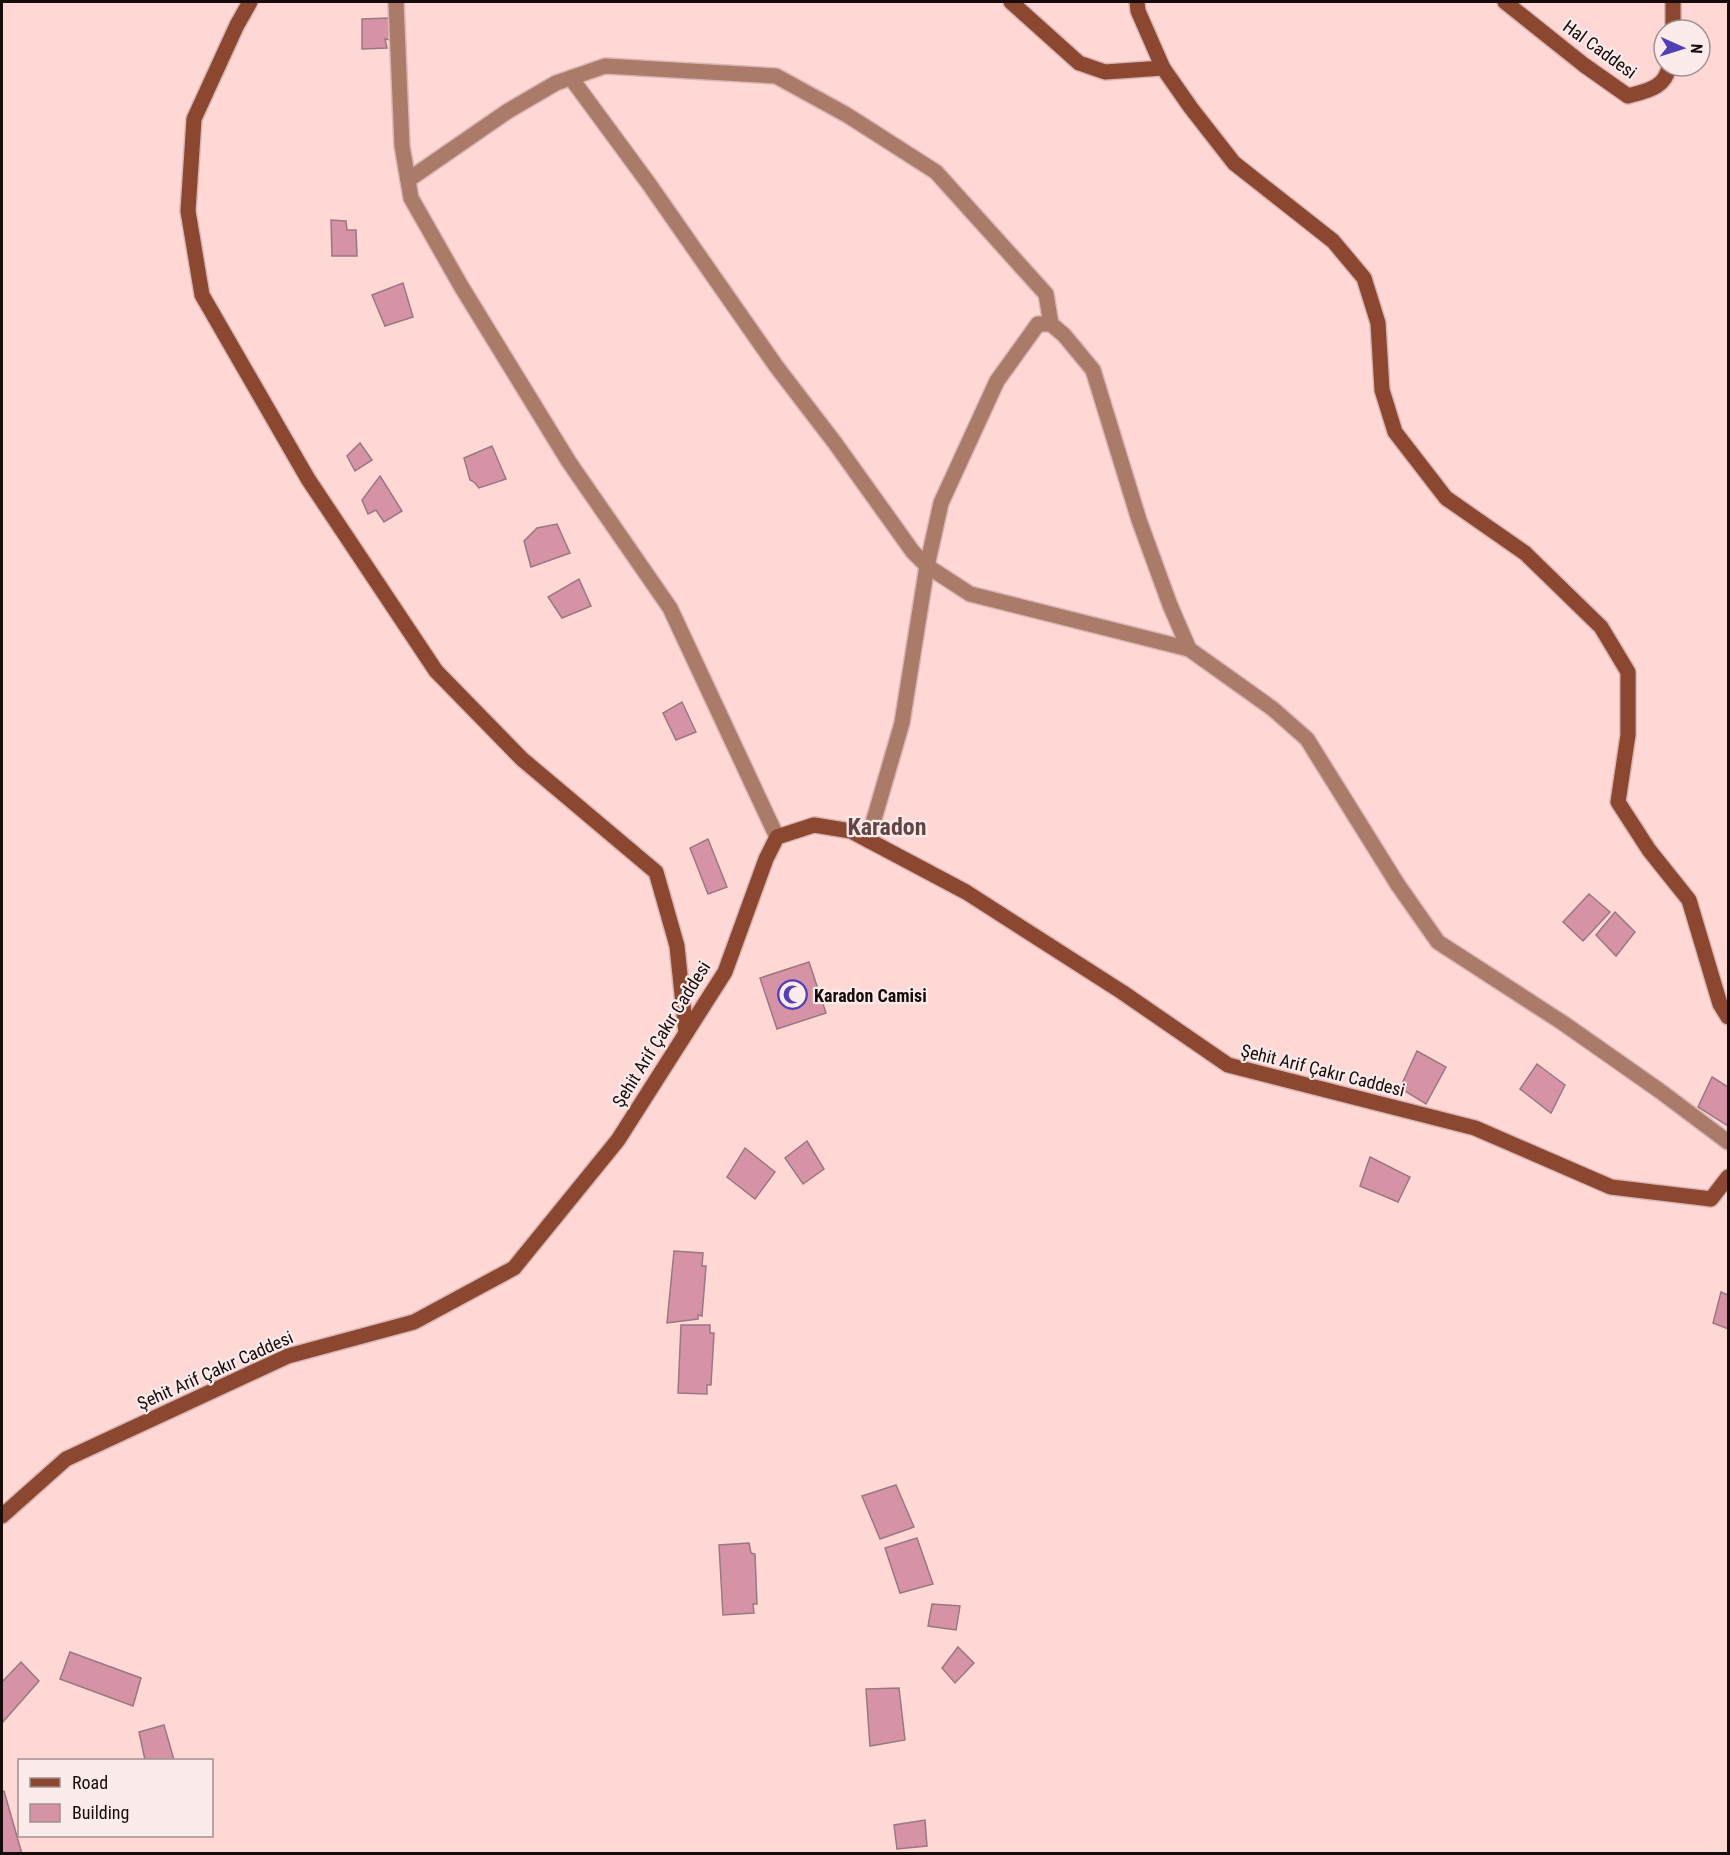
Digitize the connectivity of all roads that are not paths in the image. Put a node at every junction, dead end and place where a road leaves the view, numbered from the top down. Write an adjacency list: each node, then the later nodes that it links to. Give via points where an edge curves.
1 (250, 2): 18 (street, via 194,118 188,211 202,295 308,479 436,671 522,759 656,872 677,946)
2 (396, 2): 11 (street, via 402,146)
3 (1011, 2): 8 (street, via 1079,63 1105,72)
4 (1137, 2): 8 (street)
5 (1505, 2): 10 (street, Hal Caddesi, via 1628,96 1654,89)
6 (1673, 2): 7 (street)
7 (1673, 18)
8 (1163, 68): 17 (street, via 1234,163 1333,241 1364,278 1378,323 1382,390 1395,432 1446,498 1525,553 1601,627 1629,672 1628,735 1618,802 1649,850 1689,900 1720,1004)
9 (572, 78): 11 (street, via 508,111); 12 (street, via 605,66 776,76 847,115 936,172 1046,294); 13 (street, via 776,366)
10 (1663, 78)
11 (408, 180): 15 (street, via 411,198 461,286 569,462 670,609)
12 (1051, 324): 13 (street, via 1038,324 998,381 942,503); 14 (street, via 1093,370 1139,520)
13 (927, 566): 14 (street, via 970,594); 16 (street, via 902,723)
14 (1189, 649): 19 (street, via 1274,709 1307,739 1438,942 1563,1023)
15 (777, 837): 16 (street, Şehit Arif Çakır Caddesi, via 814,825 851,831); 18 (street, Şehit Arif Çakır Caddesi, via 725,972)
16 (868, 840): 20 (street, Şehit Arif Çakır Caddesi, via 966,892 1228,1065 1475,1128 1611,1187 1711,1199)
17 (1728, 1017)
18 (686, 1033): 21 (street, Şehit Arif Çakır Caddesi, via 618,1140 514,1268 414,1322 288,1356 66,1459)
19 (1728, 1142)
20 (1728, 1177)
21 (2, 1516)

